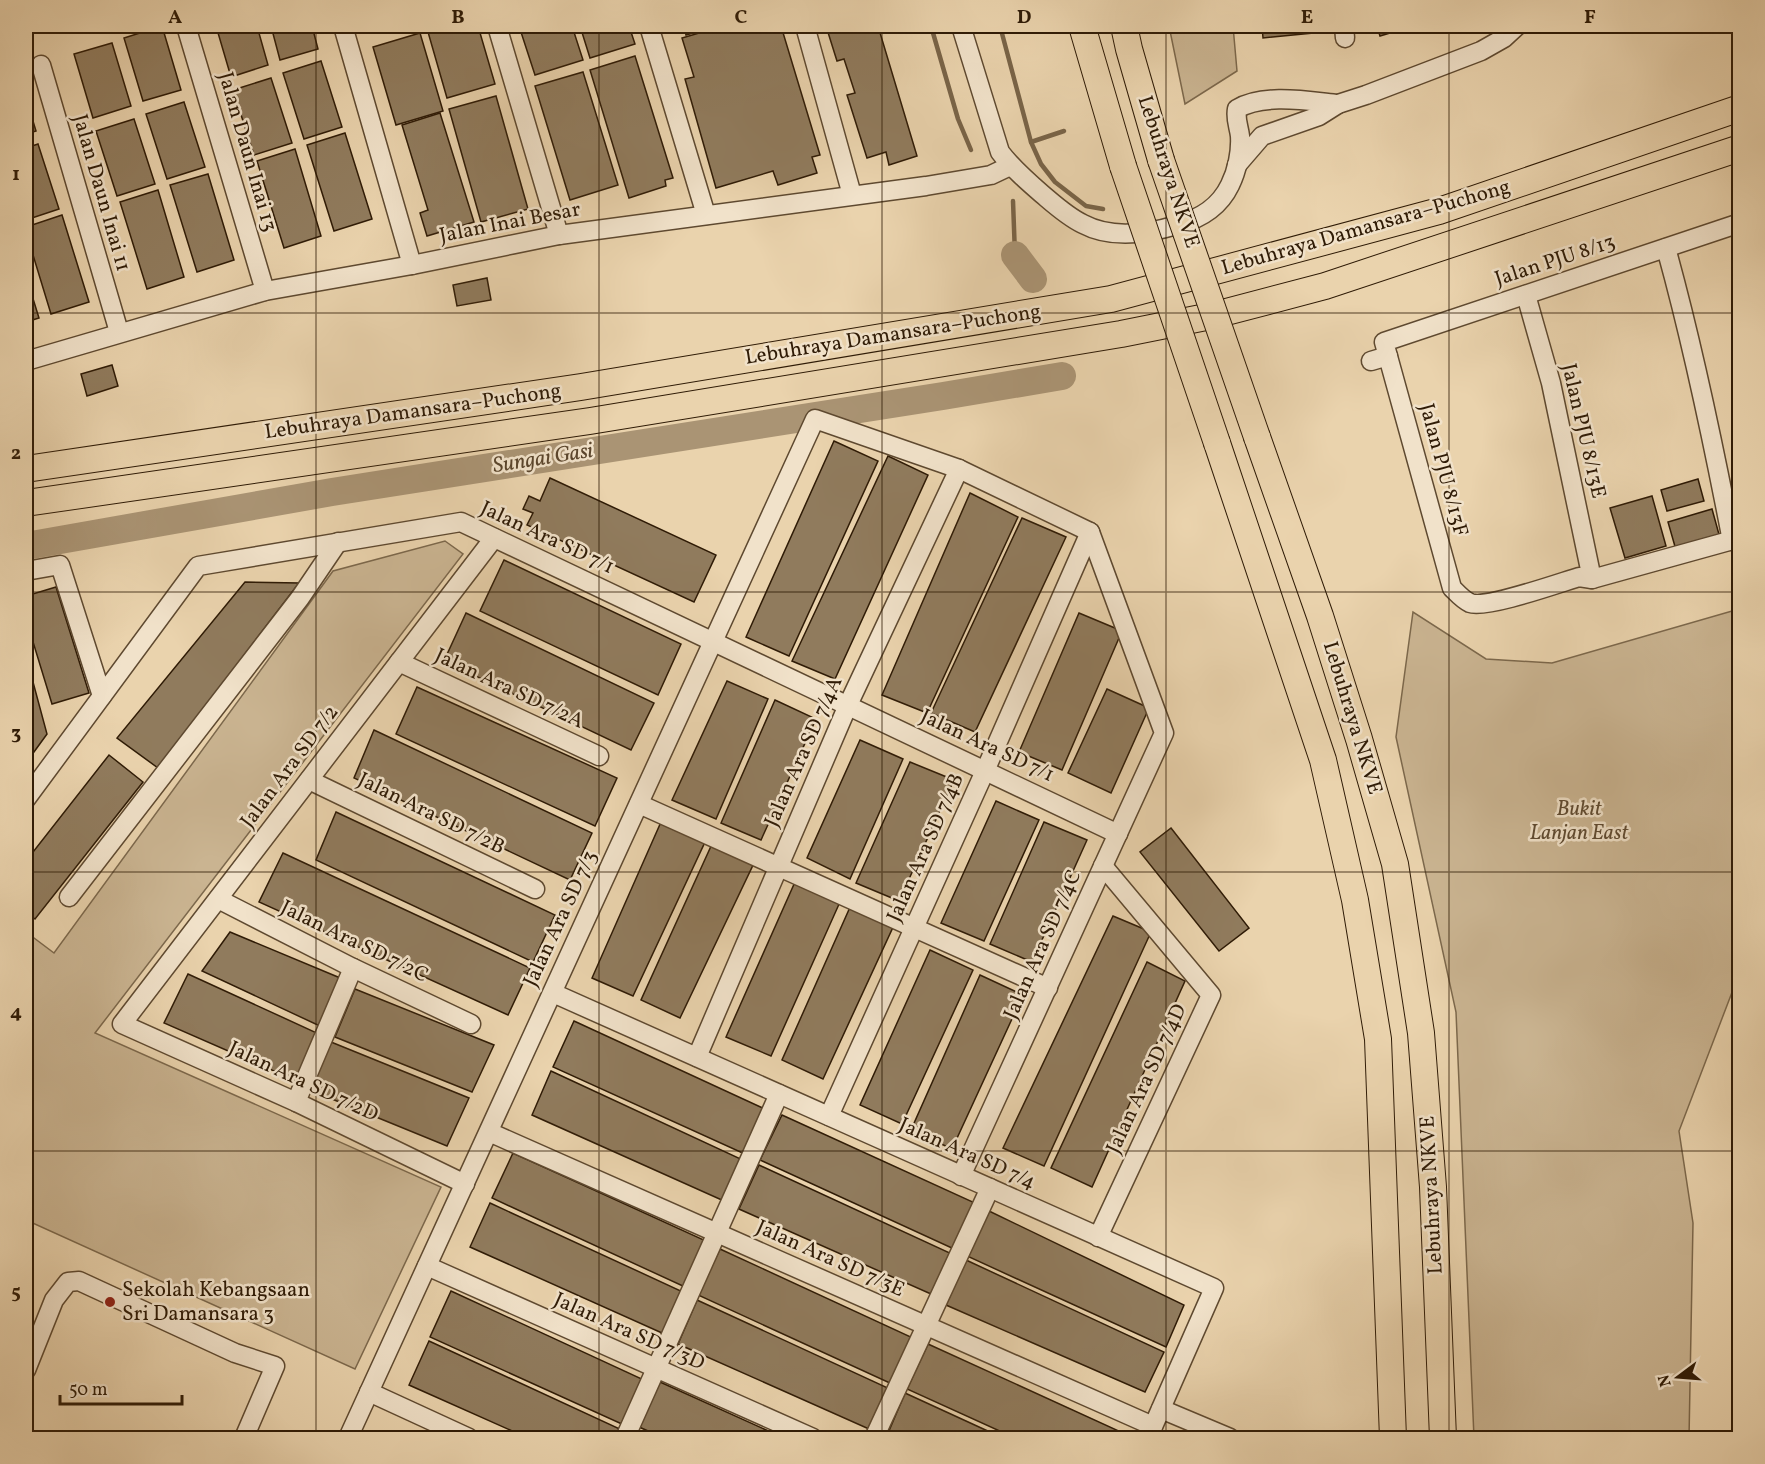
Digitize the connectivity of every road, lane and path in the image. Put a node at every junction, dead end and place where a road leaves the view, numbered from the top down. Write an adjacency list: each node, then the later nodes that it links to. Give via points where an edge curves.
1 (186, 26): 24 (street, Jalan Daun Inai 13)
2 (343, 26): 23 (street)
3 (498, 26): 21 (street)
4 (649, 26): 19 (street)
5 (805, 26): 18 (street)
6 (961, 26): 17 (street, via 994,138)
7 (1082, 26): 83 (highway, Lebuhraya NKVE, bridge, via 1124,166 1323,760 1356,900 1378,1040)
8 (1124, 26): 84 (highway, Lebuhraya NKVE, bridge, via 1161,160 1324,627 1395,864 1422,1044 1433,1187)
9 (1517, 26): 12 (street, via 1481,51)
10 (40, 65): 26 (street, Jalan Daun Inai 11)
11 (1254, 104): 12 (street, via 1271,99); 14 (street); 16 (street, via 1237,109)
12 (1338, 104): 14 (street, via 1318,116)
13 (1740, 108): 29 (highway, Lebuhraya Damansara–Puchong, via 1438,211 1111,299 581,387)
14 (1262, 136): 16 (street)
15 (1740, 148): 31 (highway, Lebuhraya Damansara–Puchong, via 1325,286 1211,316 601,419)
16 (1237, 165): 17 (street, via 1225,195 1194,220 1153,231 1118,233 1078,222)
17 (1010, 166): 18 (street, Jalan Inai Besar, via 991,174 927,186)
18 (852, 195): 19 (street, Jalan Inai Besar)
19 (706, 215): 21 (street, Jalan Inai Besar)
20 (1740, 223): 22 (street, Jalan PJU 8/13)
21 (559, 235): 23 (street, Jalan Inai Besar)
22 (1666, 248): 25 (street, Jalan PJU 8/13); 34 (street)
23 (412, 265): 24 (street, Jalan Inai Besar)
24 (265, 291): 26 (street, Jalan Inai Besar)
25 (1526, 295): 27 (street, Jalan PJU 8/13); 37 (street, Jalan PJU 8/13E, via 1551,383)
26 (119, 332): 28 (street, Jalan Inai Besar)
27 (1381, 353): 37 (street, Jalan PJU 8/13F, via 1452,588 1470,603 1481,604 1579,577)
28 (26, 362)
29 (26, 469)
30 (959, 469): 32 (street); 38 (street, Jalan Ara SD 7/3, via 815,419); 41 (street, Jalan Ara SD 7/4A)
31 (26, 503)
32 (1090, 532): 43 (street, Jalan Ara SD 7/4B); 47 (street, Jalan Ara SD 7/4C, via 1164,733)
33 (494, 538): 35 (street, Jalan Ara SD 7/1, via 461,522); 38 (street, Jalan Ara SD 7/1); 39 (street, Jalan Ara SD 7/2)
34 (1736, 539): 37 (street)
35 (338, 542): 40 (street, Jalan Ara SD 7/1, via 198,566); 51 (street)
36 (26, 571): 40 (street, via 60,565)
37 (1592, 579)
38 (713, 642): 41 (street, Jalan Ara SD 7/1); 46 (street, Jalan Ara SD 7/3)
39 (399, 662): 42 (street, Jalan Ara SD 7/2A); 44 (street, Jalan Ara SD 7/2)
40 (102, 696): 45 (street, Jalan Ara SD 7/1)
41 (848, 705): 43 (street, Jalan Ara SD 7/1); 48 (street, Jalan Ara SD 7/4A)
42 (599, 756)
43 (985, 771): 47 (street, Jalan Ara SD 7/1); 53 (street, Jalan Ara SD 7/4B)
44 (309, 780): 50 (street, Jalan Ara SD 7/2B); 52 (street, Jalan Ara SD 7/2)
45 (26, 799)
46 (639, 804): 48 (street); 56 (street, Jalan Ara SD 7/3)
47 (1118, 834): 49 (street, Jalan Ara SD 7/4C)
48 (779, 866): 53 (street); 59 (street, Jalan Ara SD 7/4A)
49 (1103, 866): 55 (street, Jalan Ara SD 7/4C); 68 (street, Jalan Ara SD 7/4D, via 1211,995)
50 (535, 889)
51 (69, 897)
52 (218, 899): 54 (street, Jalan Ara SD 7/2C); 57 (street, Jalan Ara SD 7/2)
53 (915, 927): 55 (street); 62 (street, Jalan Ara SD 7/4B)
54 (353, 968): 58 (street, Jalan Ara SD 7/2C); 61 (street)
55 (1048, 988): 64 (street, Jalan Ara SD 7/4C)
56 (553, 993): 59 (street, Jalan Ara SD 7/4); 63 (street, Jalan Ara SD 7/3)
57 (122, 1024): 61 (street, Jalan Ara SD 7/2D)
58 (471, 1024)
59 (697, 1057): 60 (street, Jalan Ara SD 7/4)
60 (779, 1094): 62 (street, Jalan Ara SD 7/4); 67 (street)
61 (296, 1102): 65 (street, Jalan Ara SD 7/2D)
62 (829, 1116): 64 (street, Jalan Ara SD 7/4)
63 (489, 1132): 65 (street, Jalan Ara SD 7/3); 67 (street, Jalan Ara SD 7/3E)
64 (961, 1176): 66 (street, Jalan Ara SD 7/4)
65 (465, 1184): 69 (street, Jalan Ara SD 7/3)
66 (990, 1188): 68 (street, Jalan Ara SD 7/4); 70 (street)
67 (717, 1233): 70 (street, Jalan Ara SD 7/3E); 71 (street)
68 (1098, 1237): 74 (street, Jalan Ara SD 7/4, via 1214,1288)
69 (427, 1266): 71 (street, Jalan Ara SD 7/3D); 73 (street, Jalan Ara SD 7/3)
70 (926, 1326): 75 (street, Jalan Ara SD 7/3E); 81 (street)
71 (656, 1368): 79 (street); 80 (street, Jalan Ara SD 7/3D)
72 (26, 1370): 76 (street, via 54,1300 68,1282 79,1281 235,1353 274,1366)
73 (369, 1392): 77 (street, Jalan Ara SD 7/3); 78 (street)
74 (1161, 1409): 75 (street, Jalan Ara SD 7/4); 82 (street)
75 (1151, 1432)
76 (244, 1438)
77 (348, 1438)
78 (469, 1438)
79 (625, 1438)
80 (813, 1438)
81 (874, 1438)
82 (1230, 1438)
83 (1394, 1438)
84 (1443, 1438)

